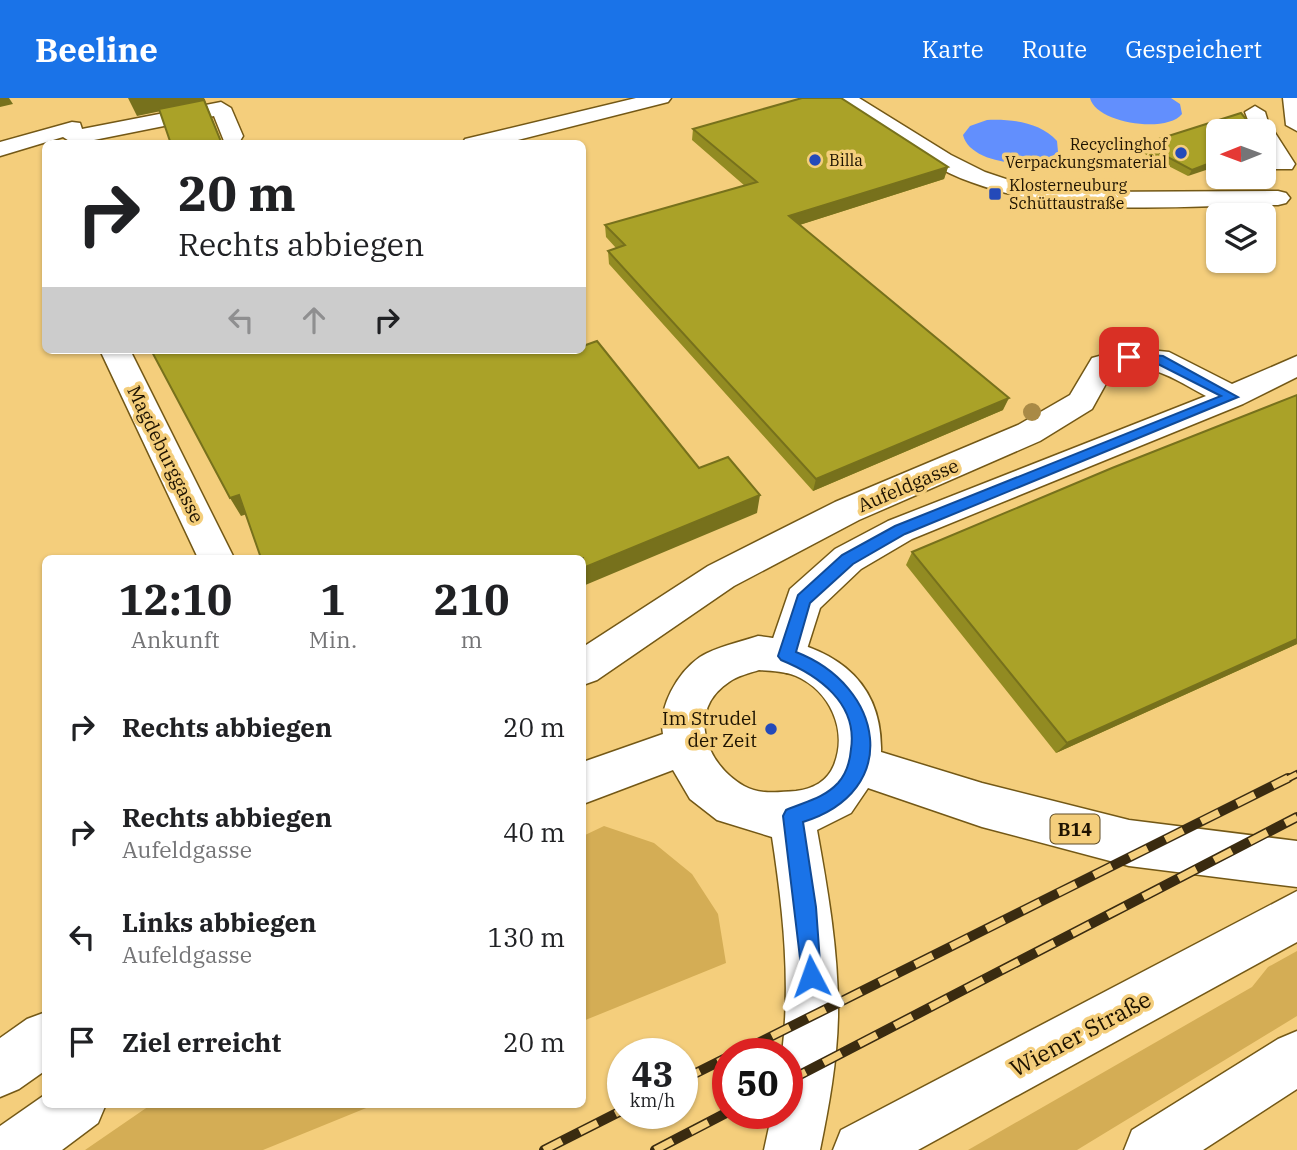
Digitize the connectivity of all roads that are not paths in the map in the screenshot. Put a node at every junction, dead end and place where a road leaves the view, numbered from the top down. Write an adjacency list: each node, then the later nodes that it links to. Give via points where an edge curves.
1 (661, 98): 11 (street)
2 (845, 98): 16 (street, via 941,160 1000,184 1096,201)
3 (1293, 98): 7 (street)
4 (218, 103): 8 (street); 9 (street)
5 (1255, 112): 6 (street)
6 (1257, 119)
7 (1297, 125)
8 (72, 129): 12 (street)
9 (232, 136)
10 (1297, 139): 13 (street)
11 (489, 140)
12 (0, 149)
13 (1276, 164)
14 (1276, 180): 17 (street)
15 (1211, 189): 16 (street)
16 (1183, 198): 17 (street)
17 (1287, 203)
18 (117, 354): 21 (street, Magdeburggasse)
19 (1292, 366): 20 (street, Aufeldgasse)
20 (1232, 397): 22 (street, Aufeldgasse, via 900,530 848,559 803,600); 23 (street, Aufeldgasse, via 1159,359 1129,357 1102,365 1081,402 1029,433 847,511 721,576)
21 (215, 555)
22 (787, 656): 24 (street, via 758,653 730,659 707,672 690,693 682,718); 25 (street, via 814,666 838,685 854,709 862,737)
23 (586, 666)
24 (684, 747): 26 (street); 27 (street, via 698,776 723,800 757,814)
25 (858, 765): 27 (street, via 844,789 822,807); 28 (street, B14, via 982,805 1129,843)
26 (586, 782)
27 (792, 816): 36 (street, via 806,907 812,999 803,1097)
28 (1297, 864)
29 (1276, 927): 34 (street, Wiener Straße)
30 (42, 1041): 32 (street)
31 (1297, 1058): 37 (street)
32 (0, 1070)
33 (73, 1108): 35 (street)
34 (866, 1147)
35 (14, 1150)
36 (792, 1150)
37 (1152, 1150)

